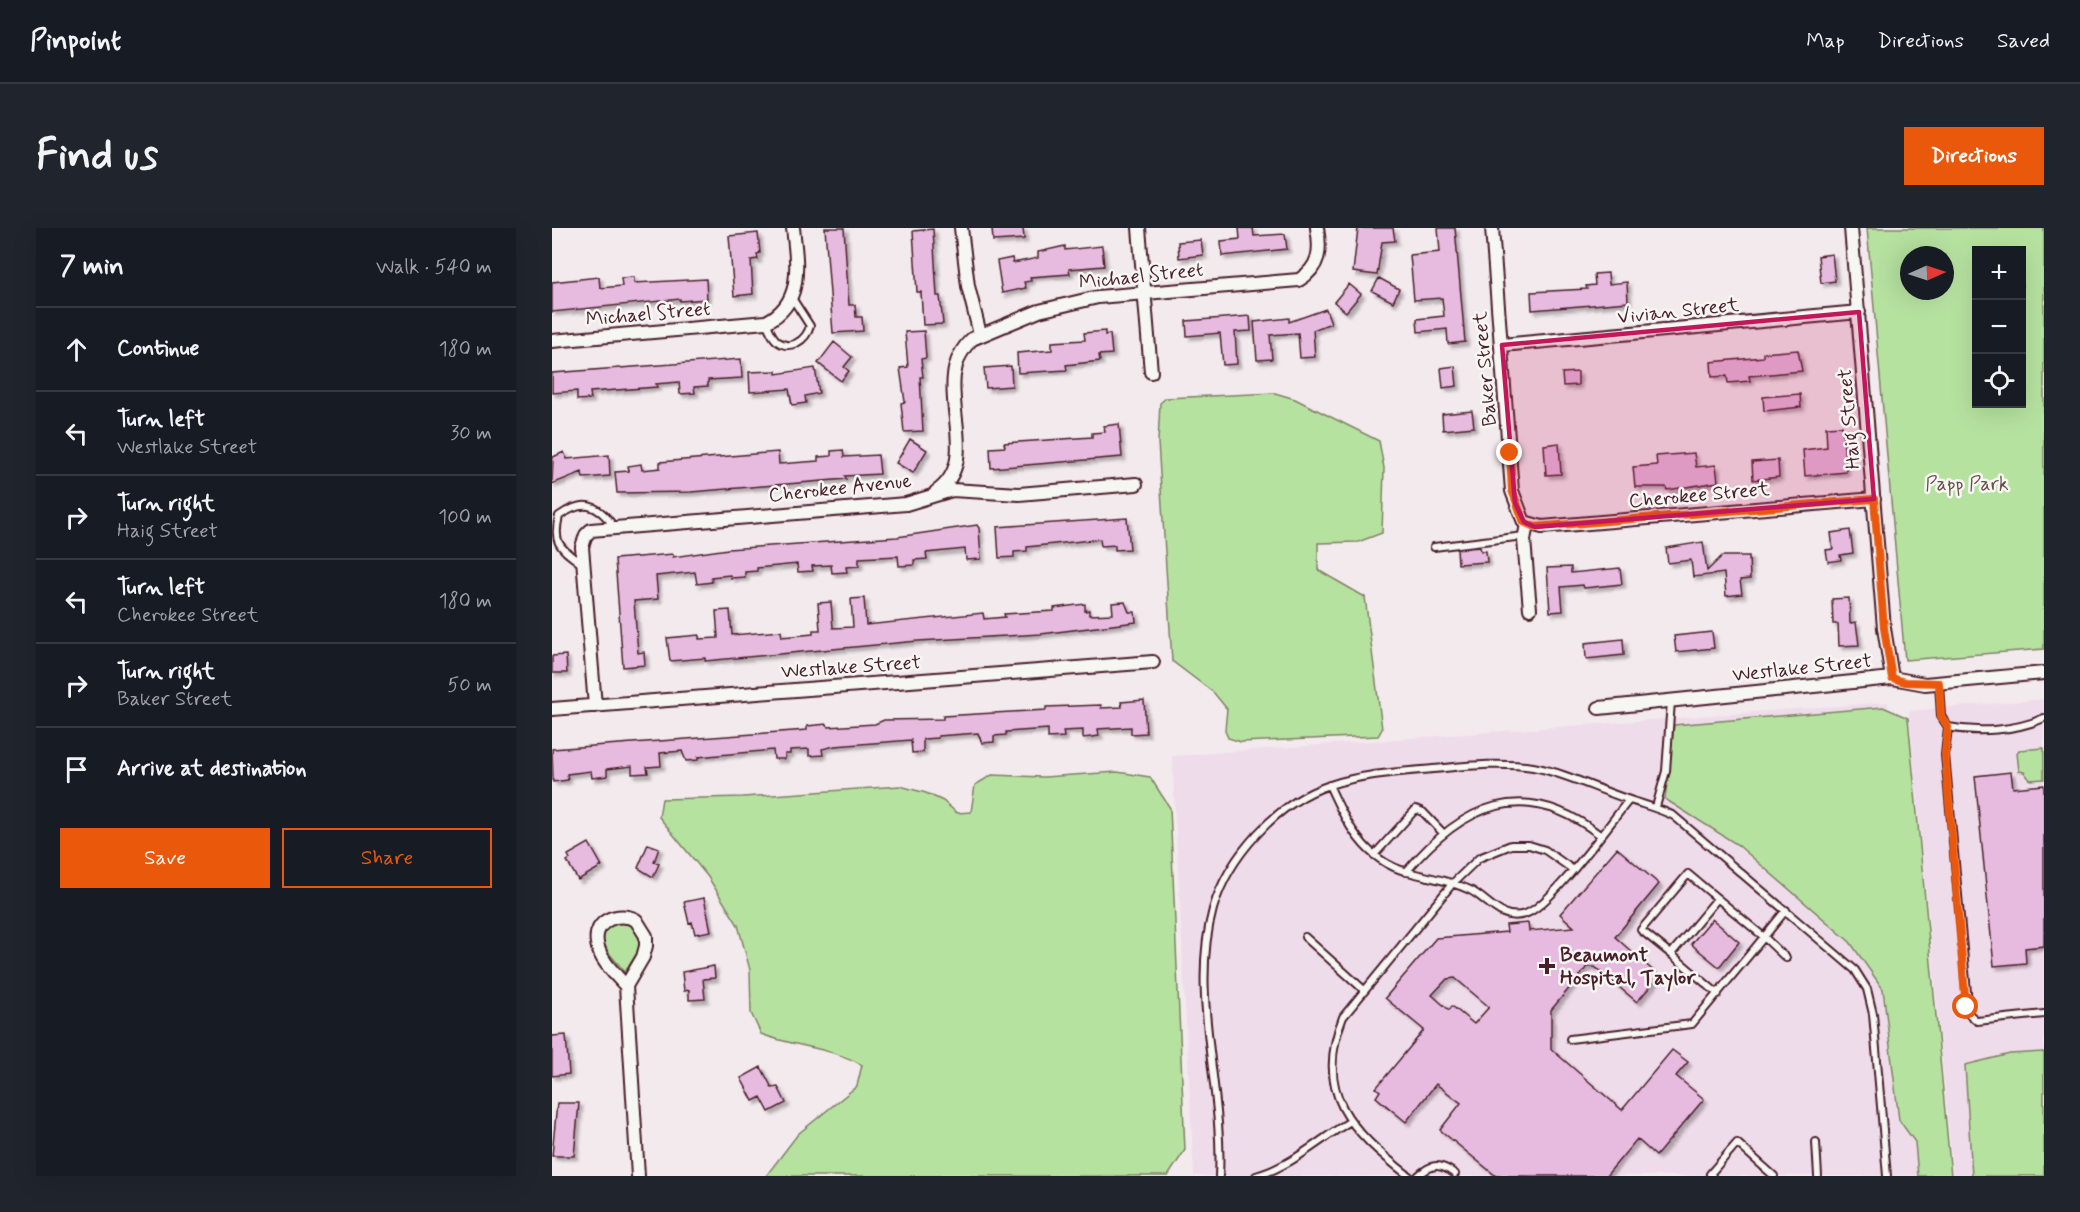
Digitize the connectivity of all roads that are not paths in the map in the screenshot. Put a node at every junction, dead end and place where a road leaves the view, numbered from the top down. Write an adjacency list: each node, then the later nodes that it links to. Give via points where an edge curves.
1 (793, 228): 8 (street, via 797,273)
2 (961, 228): 11 (street, via 968,286)
3 (1139, 228): 7 (street)
4 (1317, 228): 7 (street, Michael Street, via 1320,251 1309,272 1290,282)
5 (1492, 228): 13 (street, Baker Street)
6 (1851, 228): 9 (street, Haig Street)
7 (1144, 293): 11 (street, Michael Street, via 1061,305); 14 (street)
8 (792, 298): 10 (street, Michael Street, via 781,313); 10 (lane, via 810,326 806,337 786,345 773,337)
9 (1859, 312): 13 (street, Vivian Street); 17 (street, Haig Street)
10 (766, 322): 12 (street, Michael Street)
11 (980, 334): 16 (street, via 963,347 954,365 957,459 951,479)
12 (552, 341)
13 (1502, 345): 19 (street, Baker Street, via 1512,490)
14 (1151, 372)
15 (1136, 484): 16 (street, Cherokee Avenue, via 1019,494 952,490)
16 (933, 495): 18 (street, Cherokee Avenue, via 906,504)
17 (1874, 499): 19 (street, Cherokee Street); 25 (street, Haig Street)
18 (614, 527): 21 (street, Cherokee Avenue, via 597,528 586,535); 21 (lane, via 606,515 589,506 575,505 559,516 554,533 559,547)
19 (1526, 530): 20 (lane); 22 (street, Baker Street)
20 (1434, 547)
21 (583, 565): 28 (street)
22 (1530, 609)
23 (1153, 662): 28 (street, Westlake Street)
24 (2044, 673): 26 (street, Westlake Street)
25 (1892, 678): 26 (street, Westlake Street); 27 (street, Westlake Street)
26 (1939, 683): 32 (lane, via 1941,716)
27 (1671, 700): 29 (street, Westlake Street); 35 (lane, via 1666,771)
28 (595, 706): 30 (street, Westlake Street)
29 (1599, 708)
30 (552, 709)
31 (2044, 718): 32 (lane, via 1971,732)
32 (1948, 727): 51 (lane, via 1945,754 1969,1014 1977,1021)
33 (1329, 785): 34 (lane, via 1364,776 1512,765 1560,774); 38 (lane, via 1355,836); 57 (lane, via 1273,819 1221,884 1213,911 1206,943 1205,979)
34 (1629, 800): 35 (lane); 37 (lane)
35 (1656, 807): 43 (lane, via 1688,826)
36 (1443, 833): 37 (lane, via 1464,817 1482,810 1528,802 1568,814); 38 (lane, via 1416,809); 40 (lane)
37 (1600, 835): 39 (lane)
38 (1374, 855): 40 (lane)
39 (1572, 869): 41 (lane, via 1545,850 1511,845 1479,858); 41 (lane, via 1544,902 1524,915 1497,911 1472,891)
40 (1406, 872): 41 (lane)
41 (1453, 883): 49 (lane)
42 (1717, 899): 45 (lane); 46 (lane); 46 (lane, via 1688,874 1641,930)
43 (1786, 910): 45 (lane); 64 (lane, via 1855,970 1866,989 1873,1014)
44 (1305, 937): 49 (lane)
45 (1764, 937): 47 (lane); 50 (lane)
46 (1671, 954): 50 (lane)
47 (1786, 958)
48 (626, 986): 48 (street, via 643,957 646,936 636,920 618,915 599,928 596,942); 56 (street)
49 (1364, 990): 53 (lane, via 1343,1017 1331,1059 1338,1103)
50 (1718, 994): 52 (lane, via 1692,1024)
51 (2044, 1014)
52 (1570, 1039)
53 (1349, 1122): 58 (lane, via 1271,1172); 59 (lane)
54 (1816, 1142): 63 (lane)
55 (1455, 1174): 60 (lane, via 1444,1165 1435,1164)
56 (638, 1176)
57 (1219, 1176)
58 (1256, 1176)
59 (1409, 1176)
60 (1418, 1176)
61 (1712, 1176): 62 (lane, via 1737,1143)
62 (1774, 1176)
63 (1818, 1176)
64 (1887, 1176)

